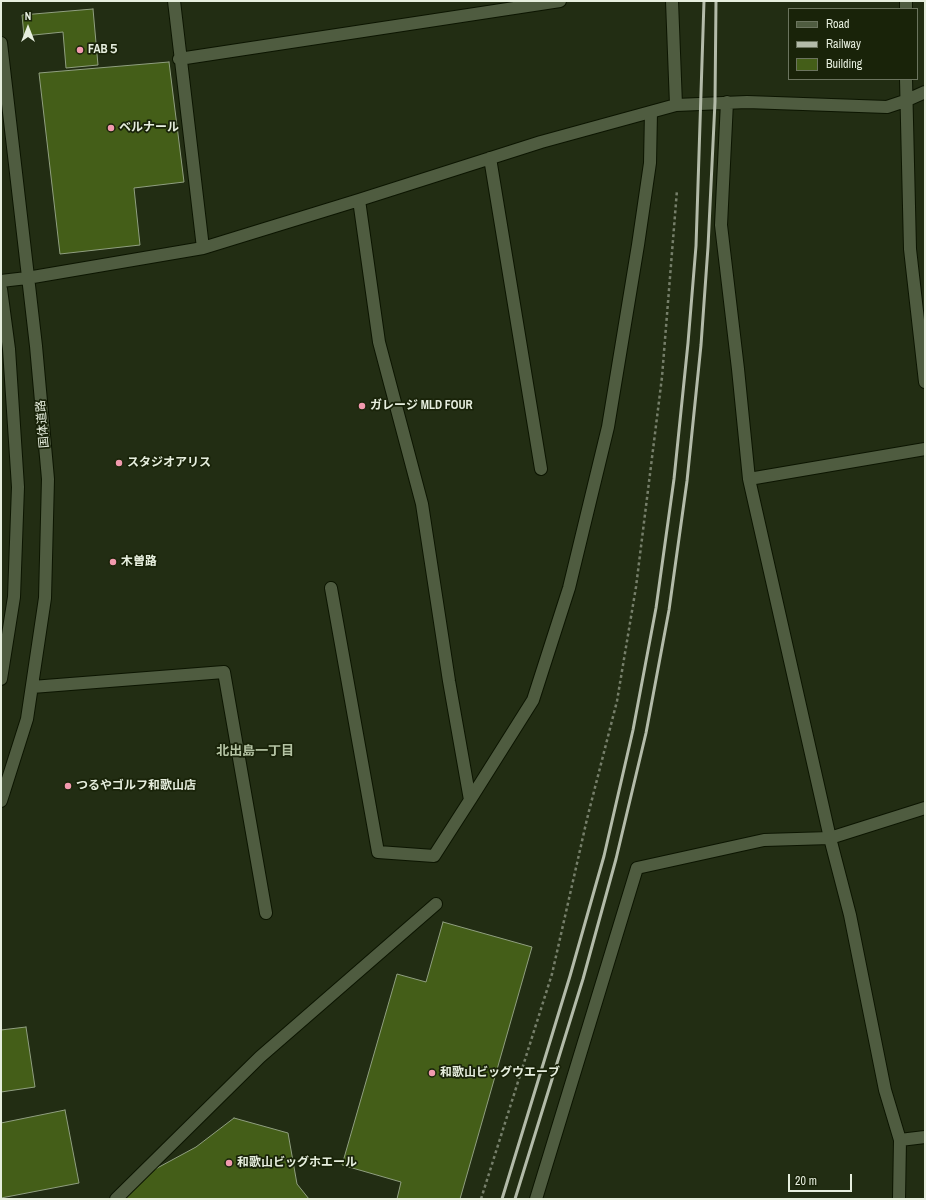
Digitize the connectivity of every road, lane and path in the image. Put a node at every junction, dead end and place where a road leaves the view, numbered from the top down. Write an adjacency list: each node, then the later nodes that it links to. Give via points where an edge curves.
1 (174, 1): 5 (street)
2 (560, 1): 5 (street)
3 (672, 1): 10 (street)
4 (1, 43): 16 (street, 国体道路)
5 (179, 59): 15 (street)
6 (906, 80): 8 (street)
7 (925, 92): 8 (street)
8 (905, 101): 9 (street, via 887,107); 19 (street, via 910,249)
9 (727, 102): 10 (street); 22 (street, via 721,225)
10 (676, 105): 11 (street)
11 (651, 112): 12 (street); 26 (street, via 650,163 608,427 569,588 533,700)
12 (490, 158): 14 (street); 21 (street)
13 (677, 190): 35 (path, via 661,385 636,587 617,701 552,974)
14 (359, 200): 15 (street); 26 (street, via 379,342 422,504)
15 (203, 248): 16 (street)
16 (27, 278): 17 (street); 25 (street, 国体道路, via 48,479 45,598)
17 (1, 281)
18 (1, 289): 24 (street, via 9,349 18,487 14,597)
19 (925, 382)
20 (925, 449): 22 (street)
21 (541, 469)
22 (749, 479): 29 (street)
23 (331, 588): 26 (street, via 378,852 434,856)
24 (1, 679)
25 (32, 687): 27 (street, 国体道路, via 27,719); 31 (street, via 224,672)
26 (470, 800)
27 (1, 801)
28 (925, 808): 29 (street)
29 (830, 838): 33 (street, via 850,915 885,1090); 36 (street, via 764,840 637,868)
30 (436, 904): 34 (street, via 260,1057)
31 (266, 913)
32 (925, 1137): 33 (street)
33 (900, 1140): 37 (street)
34 (116, 1199)
35 (481, 1199)
36 (536, 1199)
37 (899, 1199)

